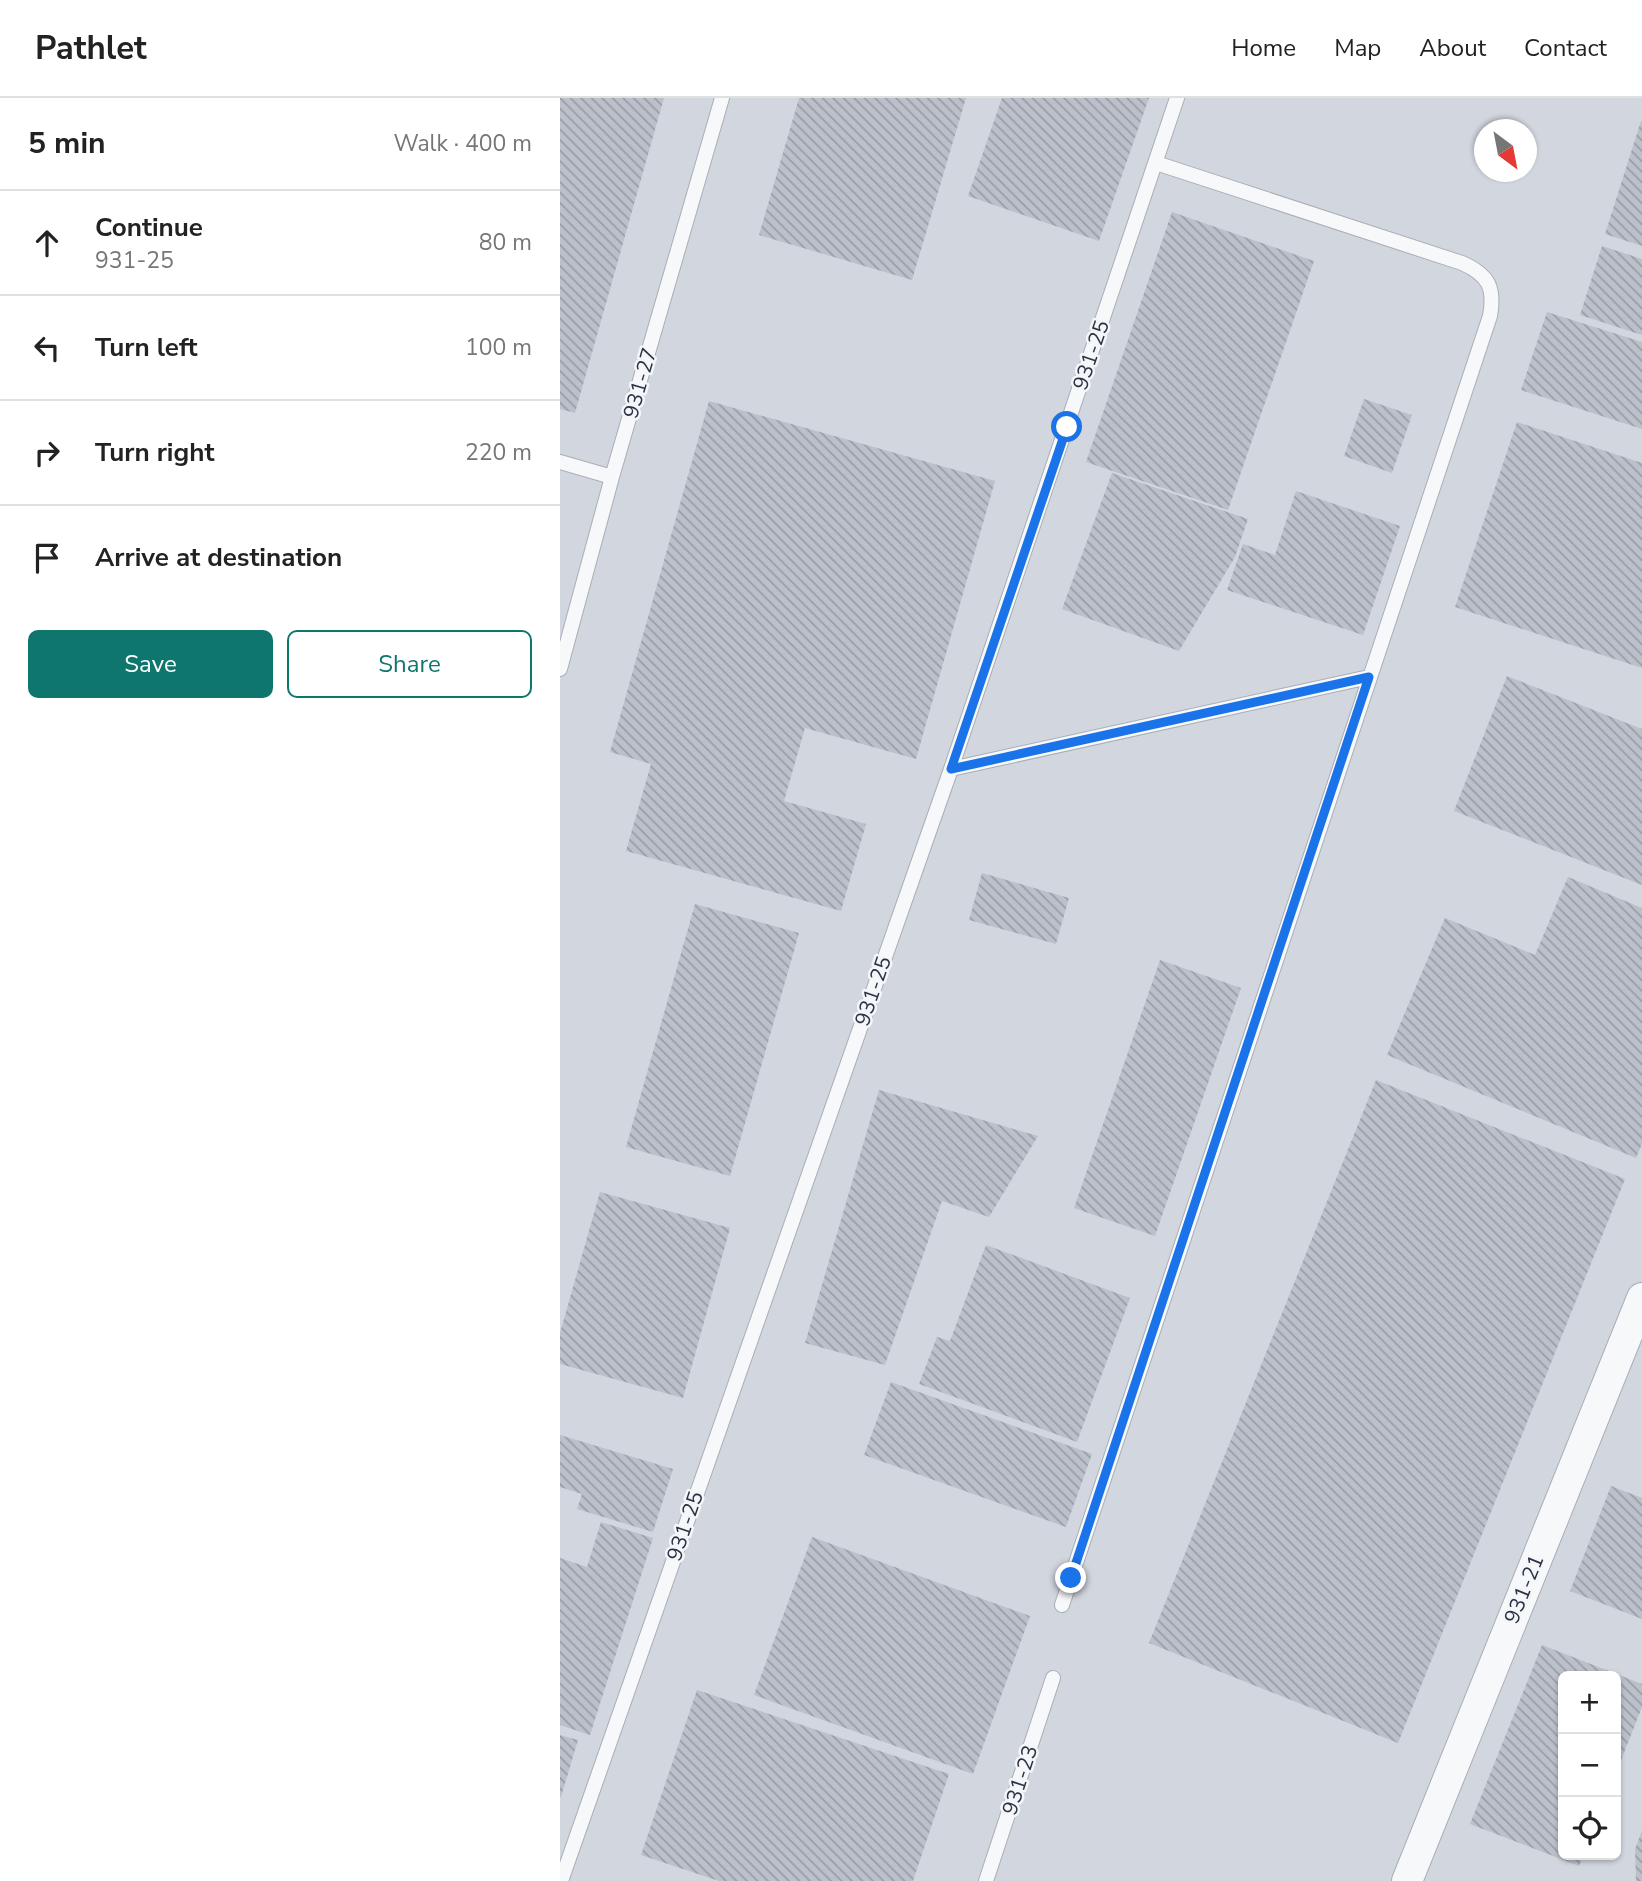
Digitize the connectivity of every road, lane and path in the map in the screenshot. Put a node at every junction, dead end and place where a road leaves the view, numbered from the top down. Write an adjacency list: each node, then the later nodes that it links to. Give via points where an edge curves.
1 (722, 98): 5 (lane, 931-27)
2 (1177, 98): 3 (lane, 931-25)
3 (1156, 163): 7 (lane, via 1462,263 1478,270 1488,283 1493,299 1490,316); 8 (lane, 931-25)
4 (560, 462): 5 (lane)
5 (612, 477): 6 (lane, 931-27)
6 (560, 669)
7 (1369, 677): 8 (lane); 10 (lane)
8 (951, 769): 12 (lane, 931-25)
9 (1642, 1298): 14 (street, 931-21)
10 (1062, 1605)
11 (1053, 1678): 13 (lane, 931-23)
12 (561, 1881)
13 (986, 1881)
14 (1407, 1881)

